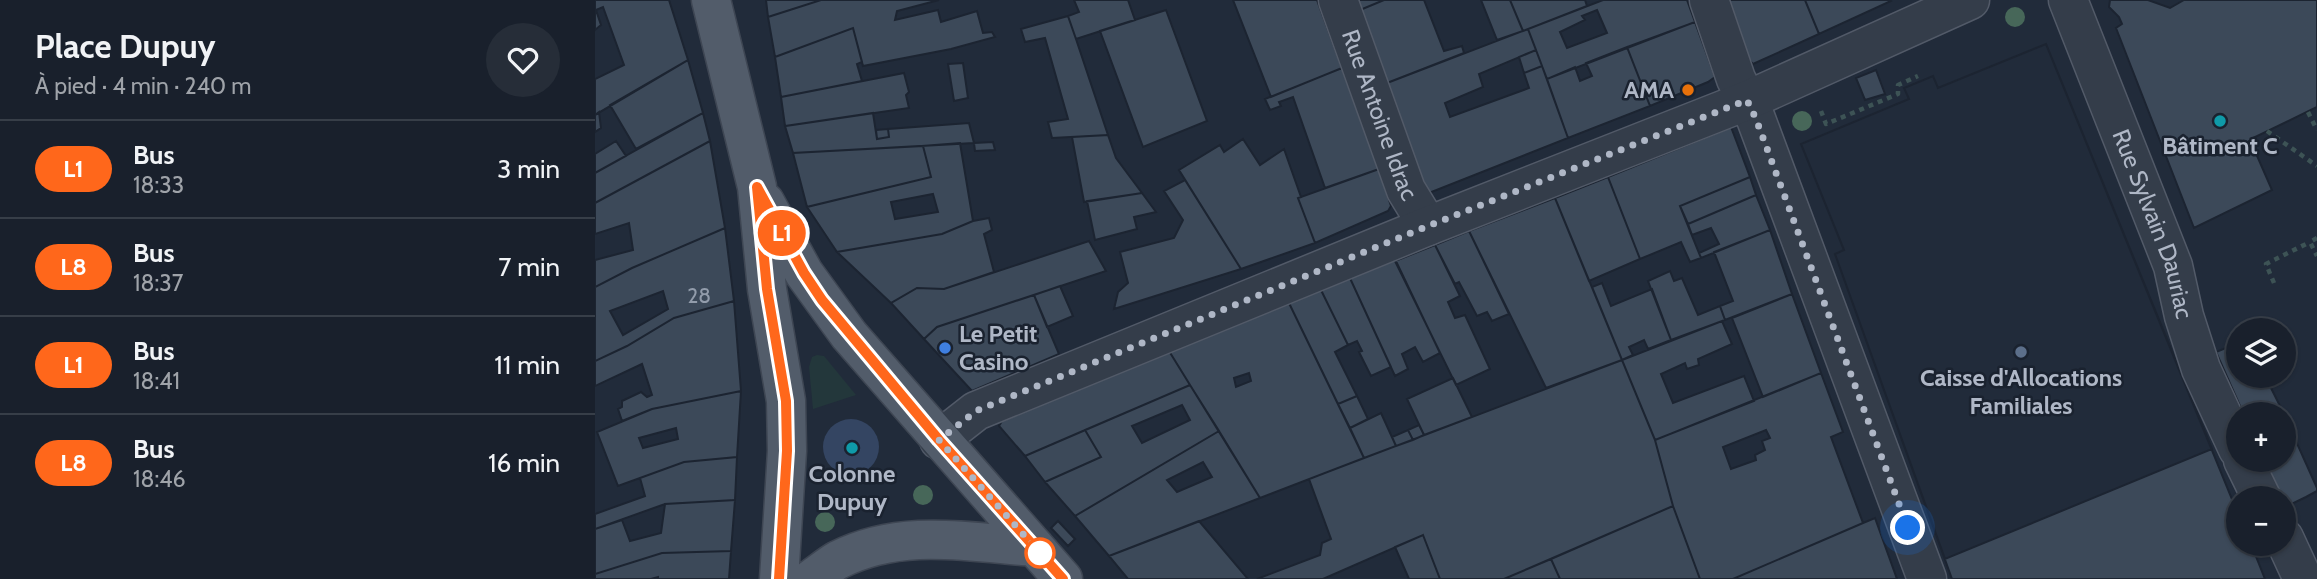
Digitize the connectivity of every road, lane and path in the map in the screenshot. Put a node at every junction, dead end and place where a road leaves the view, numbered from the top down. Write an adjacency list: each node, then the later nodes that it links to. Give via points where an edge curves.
1 (711, 0): 13 (main road)
2 (1338, 0): 14 (street, Rue Antoine Idrac, via 1406,190)
3 (1709, 0): 7 (street)
4 (1970, 0): 7 (street)
5 (2068, 0): 19 (street, Rue Sylvain Dauriac, via 2173,265 2201,369)
6 (1919, 77): 8 (path, via 1898,85 1898,94 1826,124 1820,112)
7 (1747, 100): 14 (street); 26 (street)
8 (1832, 106)
9 (2308, 111): 10 (path)
10 (2317, 130)
11 (2267, 131): 12 (path)
12 (2317, 166)
13 (757, 187): 20 (main road, via 822,300); 23 (main road, via 767,289 786,401)
14 (1428, 226): 20 (street, via 976,411)
15 (2317, 238): 16 (path)
16 (2310, 242): 17 (path); 18 (path, via 2266,264)
17 (2317, 256)
18 (2274, 283)
19 (2226, 423)
20 (939, 440): 21 (main road)
21 (1035, 547): 24 (main road, via 915,538 884,542 837,560); 25 (main road)
22 (2292, 556): 27 (street)
23 (779, 579)
24 (811, 579)
25 (1063, 579)
26 (1927, 579)
27 (2303, 579)

